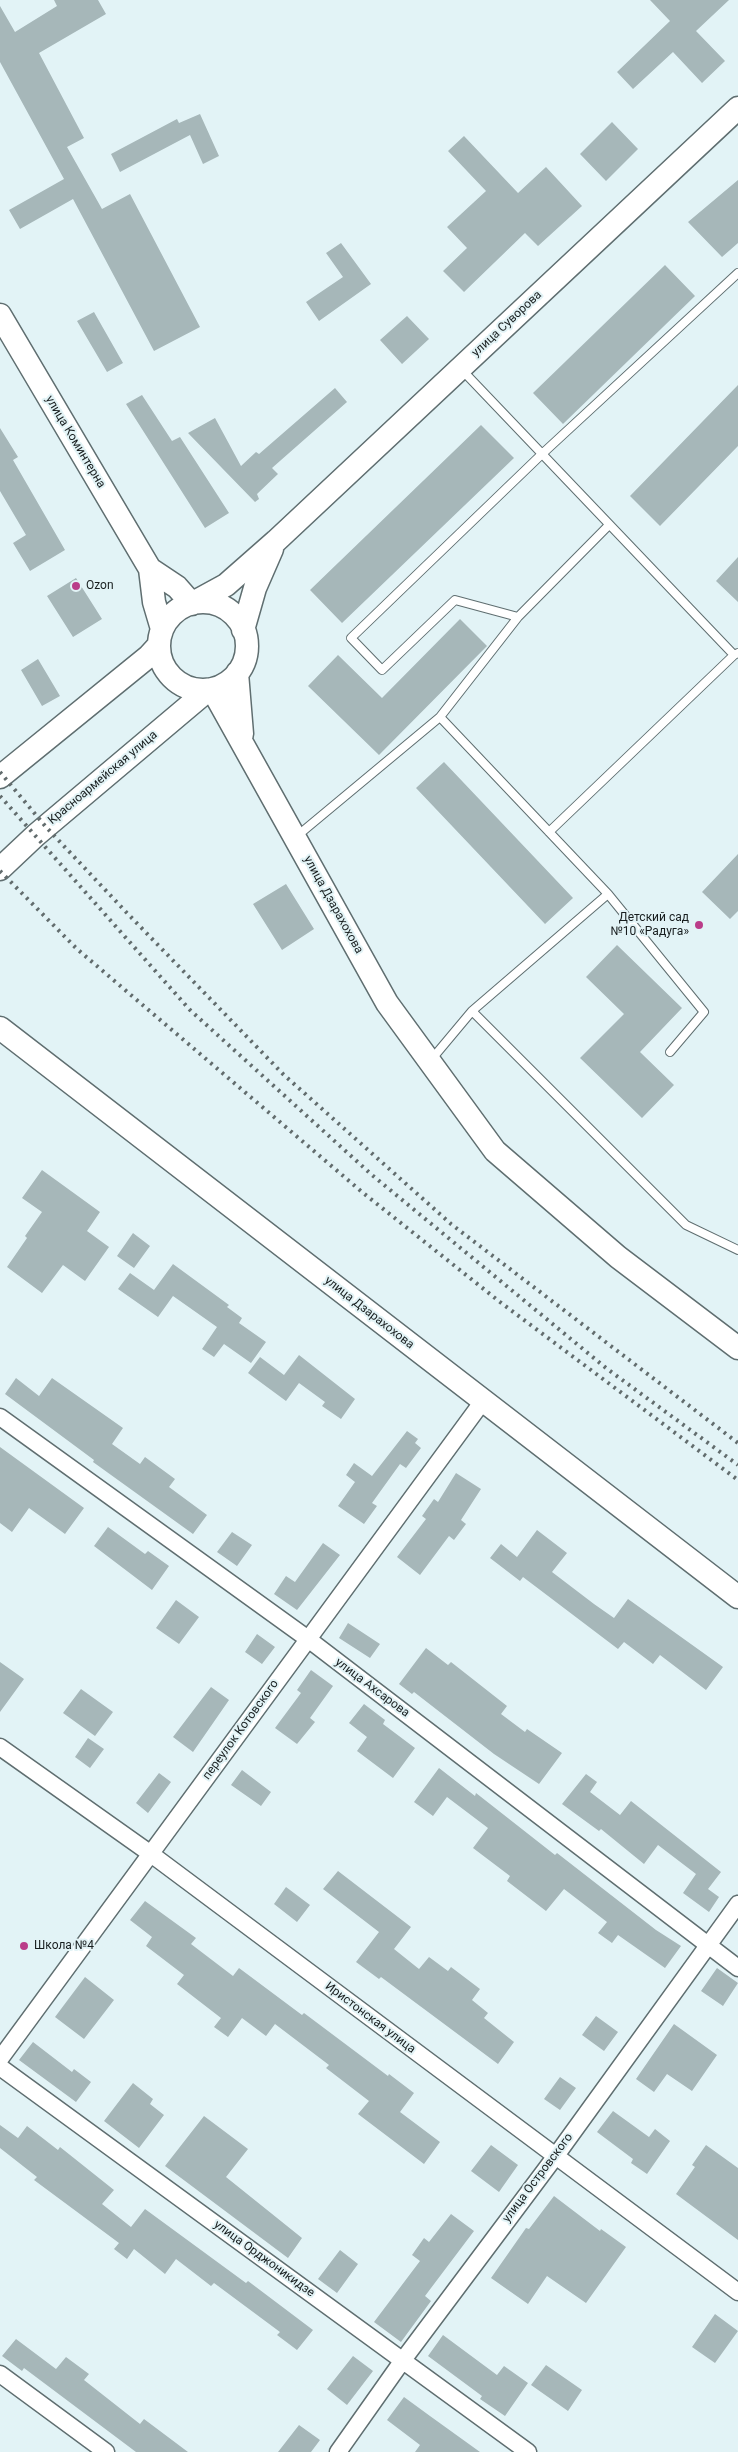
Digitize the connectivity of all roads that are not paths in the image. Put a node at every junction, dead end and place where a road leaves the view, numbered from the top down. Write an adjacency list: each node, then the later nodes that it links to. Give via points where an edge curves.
1 (738, 108): 4 (street, улица Суворова)
2 (738, 273): 5 (lane)
3 (0, 315): 8 (street, улица Коминтерна)
4 (460, 368): 5 (lane); 7 (street, улица Суворова)
5 (542, 454): 6 (lane); 10 (lane, via 351,638 382,670 454,600)
6 (609, 524): 10 (lane); 13 (lane)
7 (276, 541): 9 (street, улица Суворова, via 226,586); 11 (street, улица Суворова, via 255,588)
8 (150, 569): 9 (street, улица Коминтерна, via 177,587); 12 (street, улица Коминтерна)
9 (192, 604): 11 (street, via 209,603 223,608 235,617); 12 (street, via 174,613)
10 (518, 617): 16 (lane)
11 (243, 630): 14 (street, via 246,652)
12 (160, 637): 15 (street, via 160,658 170,676 188,688); 18 (street, via 149,656)
13 (736, 654): 19 (lane)
14 (237, 673): 15 (street, Красноармейская улица, via 224,685); 17 (street, улица Дзарахохова)
15 (210, 690): 17 (street, улица Дзарахохова); 21 (street, Красноармейская улица, via 36,835)
16 (440, 717): 19 (lane); 20 (lane)
17 (242, 740): 20 (street, улица Дзарахохова)
18 (0, 777)
19 (549, 832): 22 (lane)
20 (296, 838): 26 (street, улица Дзарахохова, via 387,1003)
21 (0, 869)
22 (608, 894): 23 (lane); 25 (lane, via 704,1012)
23 (472, 1011): 26 (lane); 27 (lane, via 686,1225)
24 (0, 1028): 29 (street, улица Дзарахохова)
25 (670, 1052)
26 (430, 1062): 28 (street, улица Дзарахохова, via 495,1151 618,1257)
27 (738, 1250)
28 (738, 1348)
29 (482, 1401): 31 (street, улица Дзарахохова); 32 (street, переулок Котовского)
30 (0, 1417): 32 (street, улица Ахсарова)
31 (738, 1597)
32 (308, 1639): 34 (street, переулок Котовского); 36 (street, улица Ахсарова)
33 (0, 1747): 34 (street, Иристонская улица)
34 (151, 1854): 38 (street, переулок Котовского); 40 (street, Иристонская улица)
35 (738, 1904): 36 (street, улица Островского)
36 (708, 1946): 37 (street, улица Ахсарова); 40 (street, улица Островского)
37 (738, 1968)
38 (0, 2059)
39 (0, 2067): 42 (street, улица Орджоникидзе)
40 (555, 2157): 41 (street, Иристонская улица); 42 (street, улица Островского)
41 (738, 2292)
42 (403, 2360): 45 (street, улица Островского); 46 (street, улица Орджоникидзе)
43 (0, 2374): 44 (street)
44 (106, 2452)
45 (338, 2452)
46 (528, 2452)

